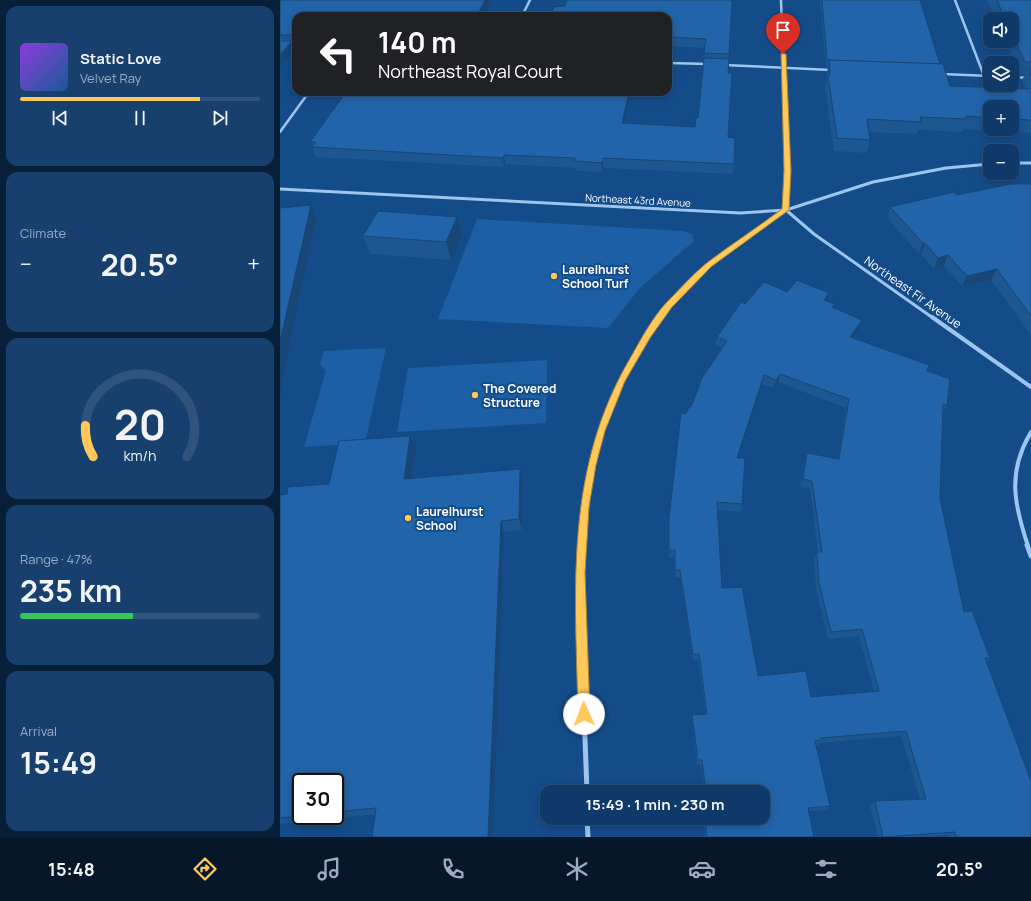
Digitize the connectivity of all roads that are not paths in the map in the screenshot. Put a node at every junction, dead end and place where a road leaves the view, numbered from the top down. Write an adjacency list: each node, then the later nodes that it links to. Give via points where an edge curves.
1 (530, 0): 4 (street)
2 (781, 0): 8 (street)
3 (955, 0): 10 (street)
4 (524, 12)
5 (672, 63): 6 (street)
6 (714, 65)
7 (722, 65): 8 (street)
8 (784, 68): 9 (street); 21 (street)
9 (838, 70)
10 (983, 73)
11 (938, 74): 12 (street)
12 (983, 76)
13 (1019, 77): 14 (street)
14 (1031, 78)
15 (306, 96): 16 (street)
16 (280, 132)
17 (1019, 163): 18 (street)
18 (1031, 163)
19 (983, 165): 21 (street, Northeast 43rd Avenue, via 938,169 873,182)
20 (280, 189): 21 (street, Northeast 43rd Avenue, via 740,213)
21 (786, 210): 22 (street, Northeast Fir Avenue, via 814,234); 25 (street, via 710,265 669,306 646,337 621,380 601,431 584,507 580,573)
22 (1031, 387)
23 (1031, 432): 24 (street, via 1021,445 1014,489 1018,517)
24 (1031, 556)
25 (586, 785)
26 (587, 825): 27 (street)
27 (588, 837)

